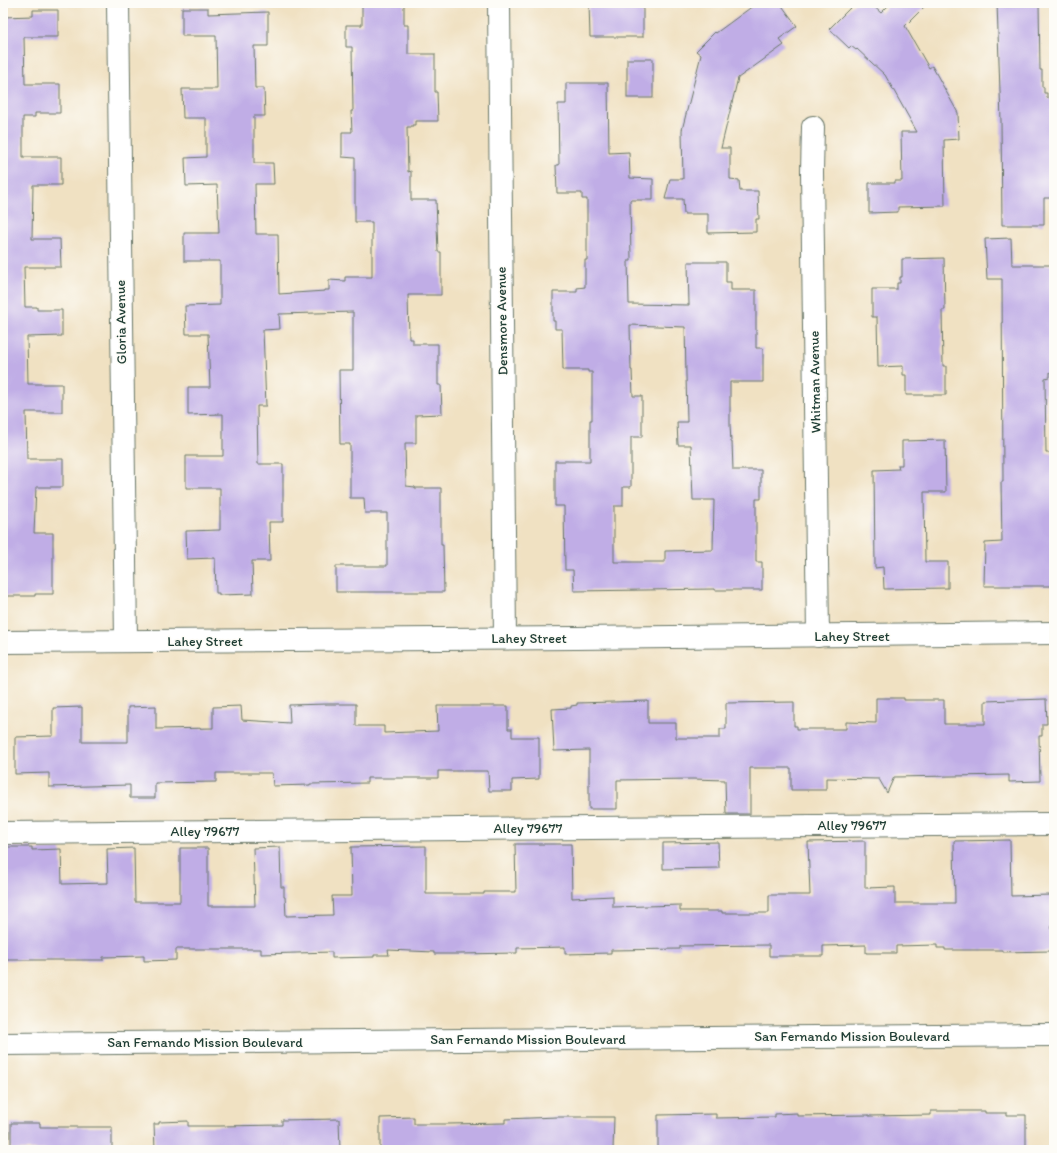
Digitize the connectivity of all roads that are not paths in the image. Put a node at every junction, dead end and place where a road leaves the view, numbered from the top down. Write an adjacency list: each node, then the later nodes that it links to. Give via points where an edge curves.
1 (118, 3): 7 (street, Gloria Avenue)
2 (499, 3): 6 (street, Densmore Avenue)
3 (813, 127): 5 (street, Whitman Avenue)
4 (1054, 633): 5 (street, Lahey Street)
5 (818, 636): 6 (street, Lahey Street)
6 (505, 638): 7 (street, Lahey Street)
7 (126, 640): 8 (street, Lahey Street)
8 (3, 642)
9 (1054, 824): 10 (street, Alley 79677)
10 (3, 833)
11 (1054, 1035): 12 (street, San Fernando Mission Boulevard)
12 (3, 1044)

